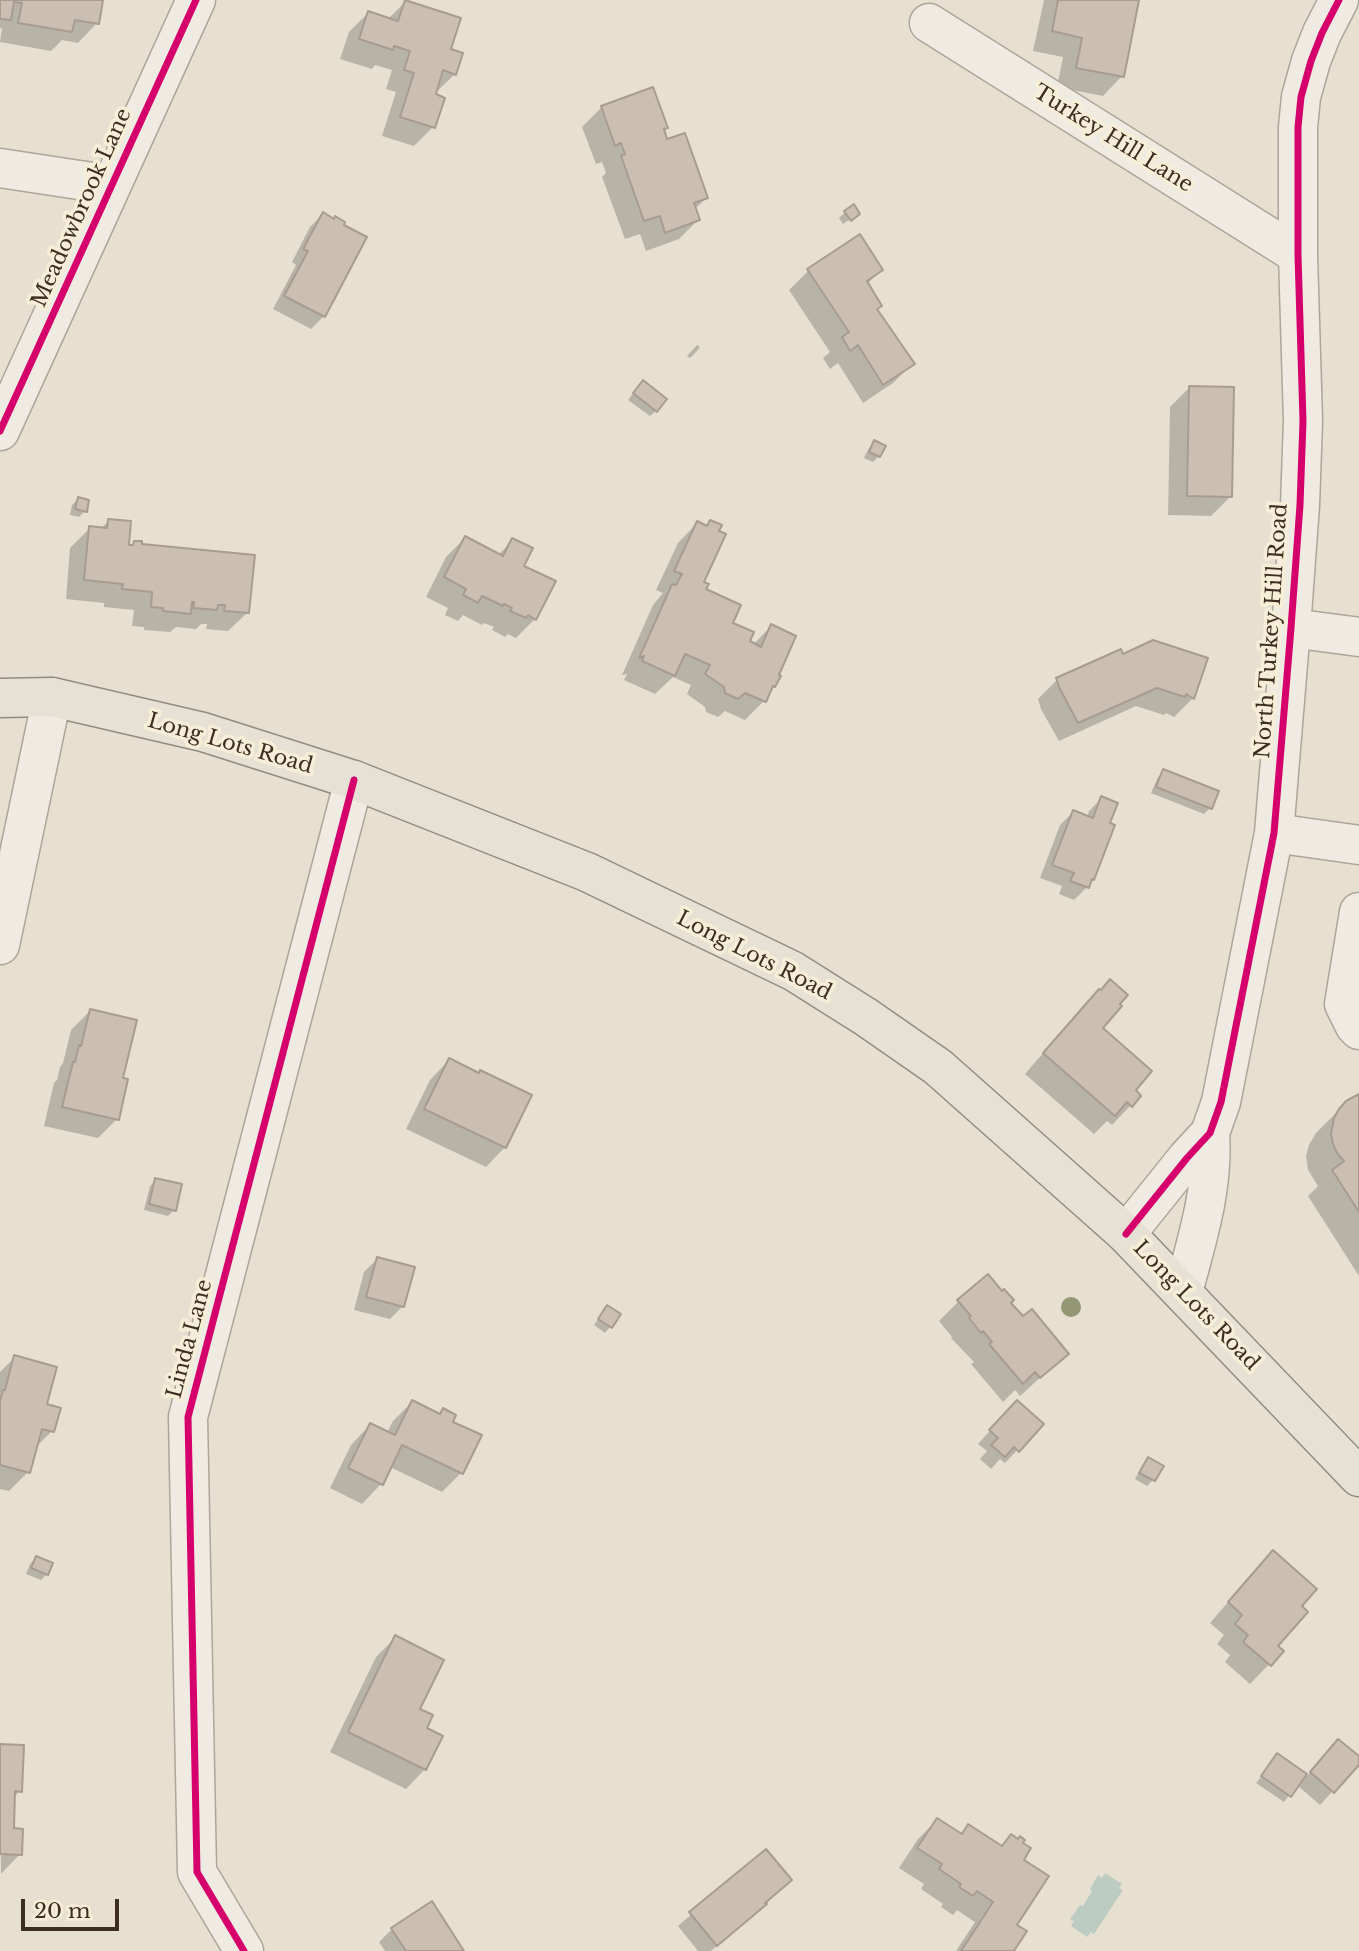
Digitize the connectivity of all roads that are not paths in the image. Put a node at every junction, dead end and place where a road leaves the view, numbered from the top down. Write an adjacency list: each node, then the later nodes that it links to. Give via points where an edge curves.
1 (196, 0): 5 (street, Meadowbrook Lane)
2 (1339, 0): 6 (street, North Turkey Hill Road, via 1311,61 1301,97)
3 (929, 23): 6 (street, Turkey Hill Lane)
4 (0, 168): 5 (street)
5 (112, 186): 7 (street, Meadowbrook Lane)
6 (1298, 255): 8 (street, North Turkey Hill Road, via 1303,421)
7 (0, 431)
8 (1292, 628): 9 (street); 13 (street, North Turkey Hill Road)
9 (1359, 637)
10 (52, 697): 11 (main road, Long Lots Road); 12 (main road, Long Lots Road, via 203,732); 16 (street)
11 (0, 698)
12 (354, 780): 19 (main road, Long Lots Road, via 587,872 793,971 938,1067); 22 (street, Linda Lane, via 188,1417 197,1872)
13 (1274, 833): 14 (street); 18 (street, North Turkey Hill Road, via 1221,1102)
14 (1359, 845)
15 (1359, 912): 17 (street, via 1344,1004)
16 (0, 945)
17 (1359, 1030)
18 (1210, 1133): 19 (street, North Turkey Hill Road); 20 (street, North Turkey Hill Road, via 1208,1185)
19 (1126, 1234): 20 (main road, Long Lots Road)
20 (1183, 1292): 21 (main road, Long Lots Road)
21 (1359, 1476)
22 (244, 1951)

